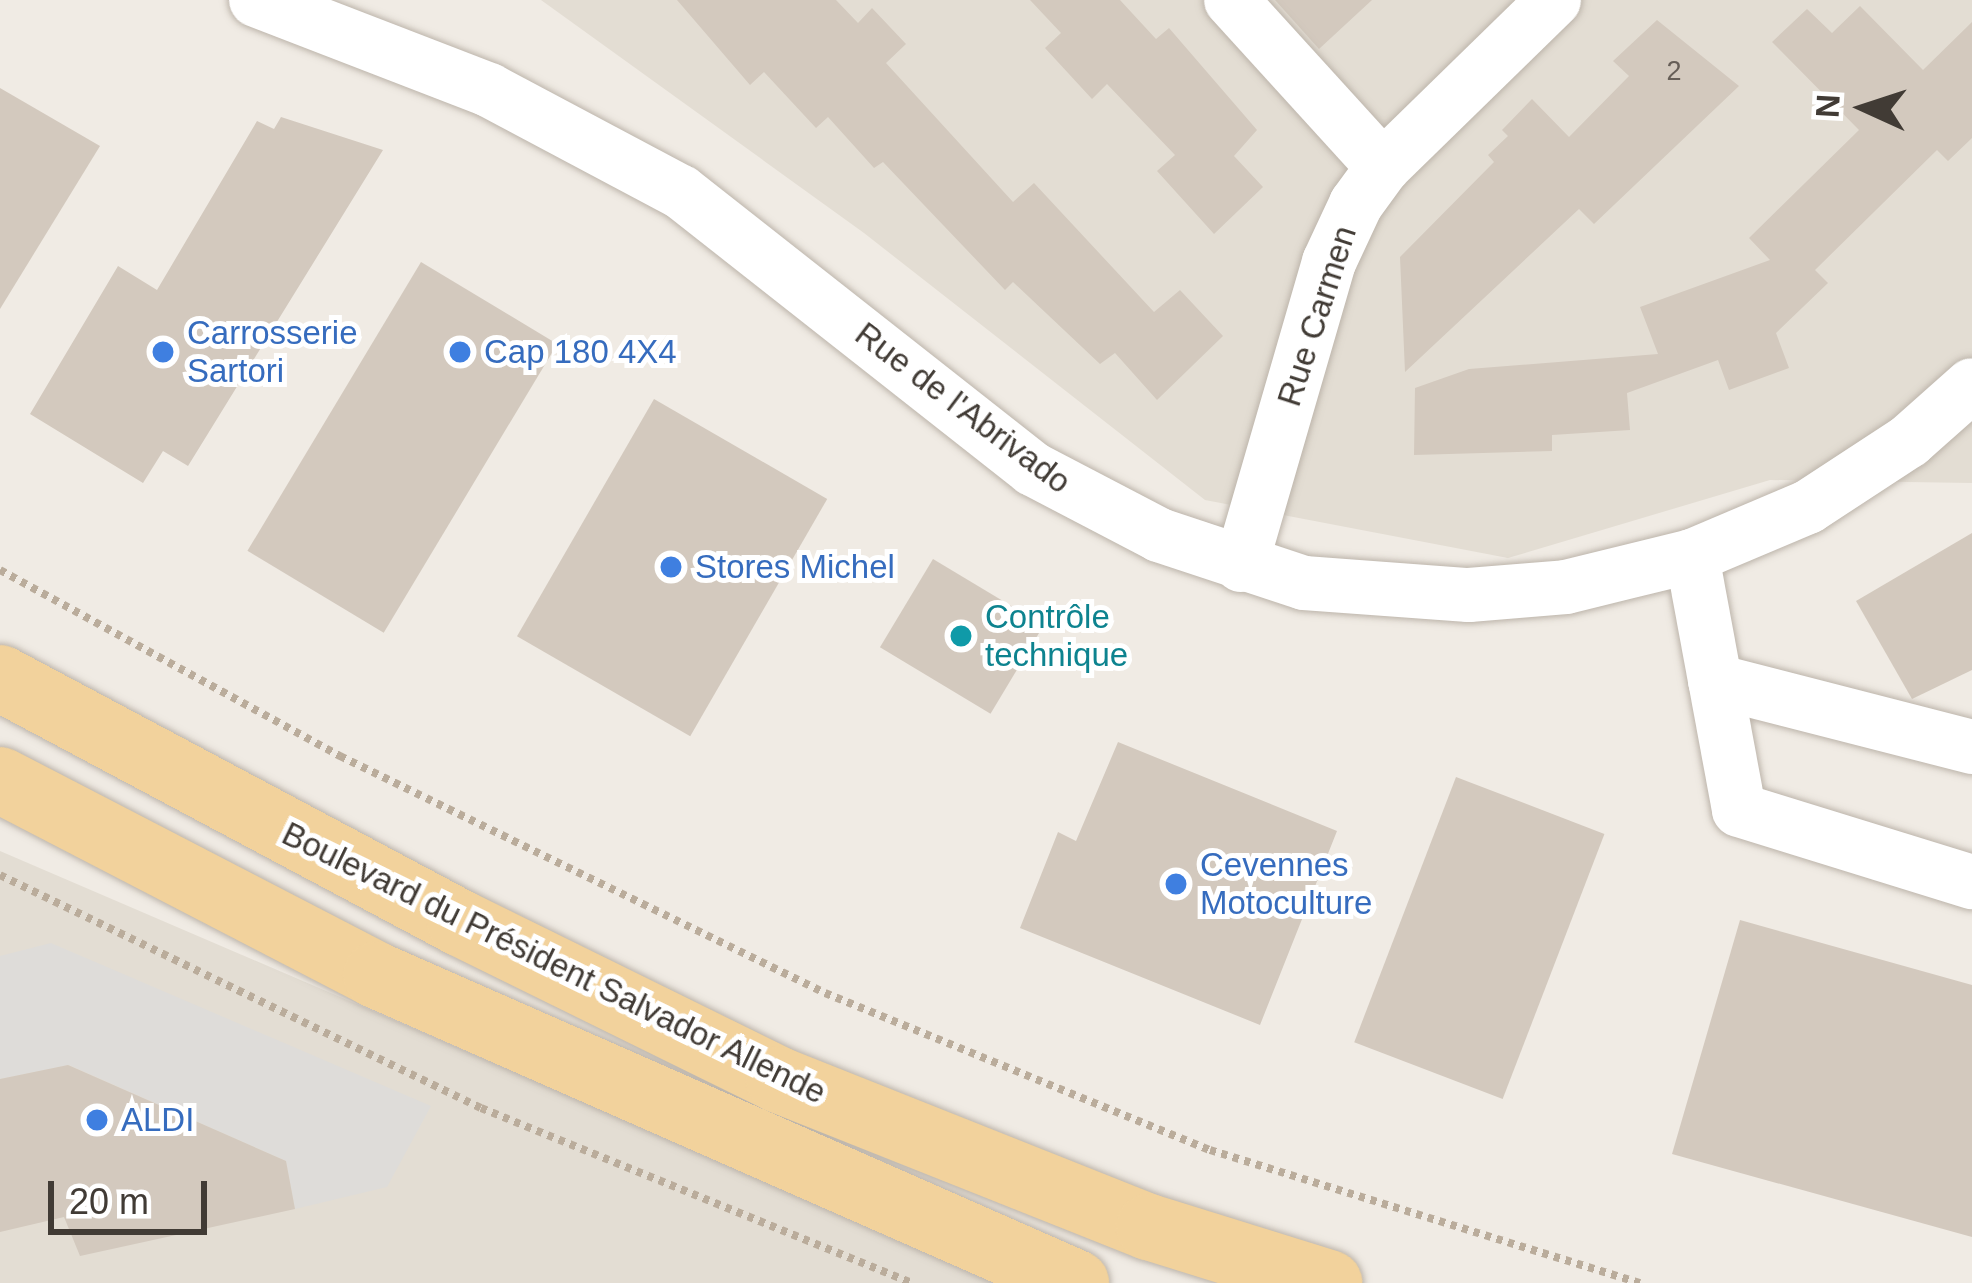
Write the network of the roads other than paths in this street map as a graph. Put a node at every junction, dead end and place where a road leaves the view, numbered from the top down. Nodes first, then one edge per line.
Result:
1 (256, 0) edge
2 (1231, 0) edge
3 (1554, 0) edge
4 (1383, 166) junction
5 (1972, 385) edge
6 (1692, 556) junction
7 (1241, 565) junction
8 (0, 678) edge
9 (1715, 681) junction
10 (1972, 747) edge
11 (0, 780) edge
12 (1972, 882) edge
13 (1076, 1283) edge
14 (1329, 1283) edge

1 - 7 street, Rue de l'Abrivado
2 - 4 street
3 - 4 street, Rue Carmen
4 - 7 street, Rue Carmen
5 - 6 street, Rue de l'Abrivado
6 - 7 street, Rue de l'Abrivado
6 - 9 street
8 - 14 main road, Boulevard du Président Salvador Allende
9 - 10 street
9 - 12 street
11 - 13 main road

